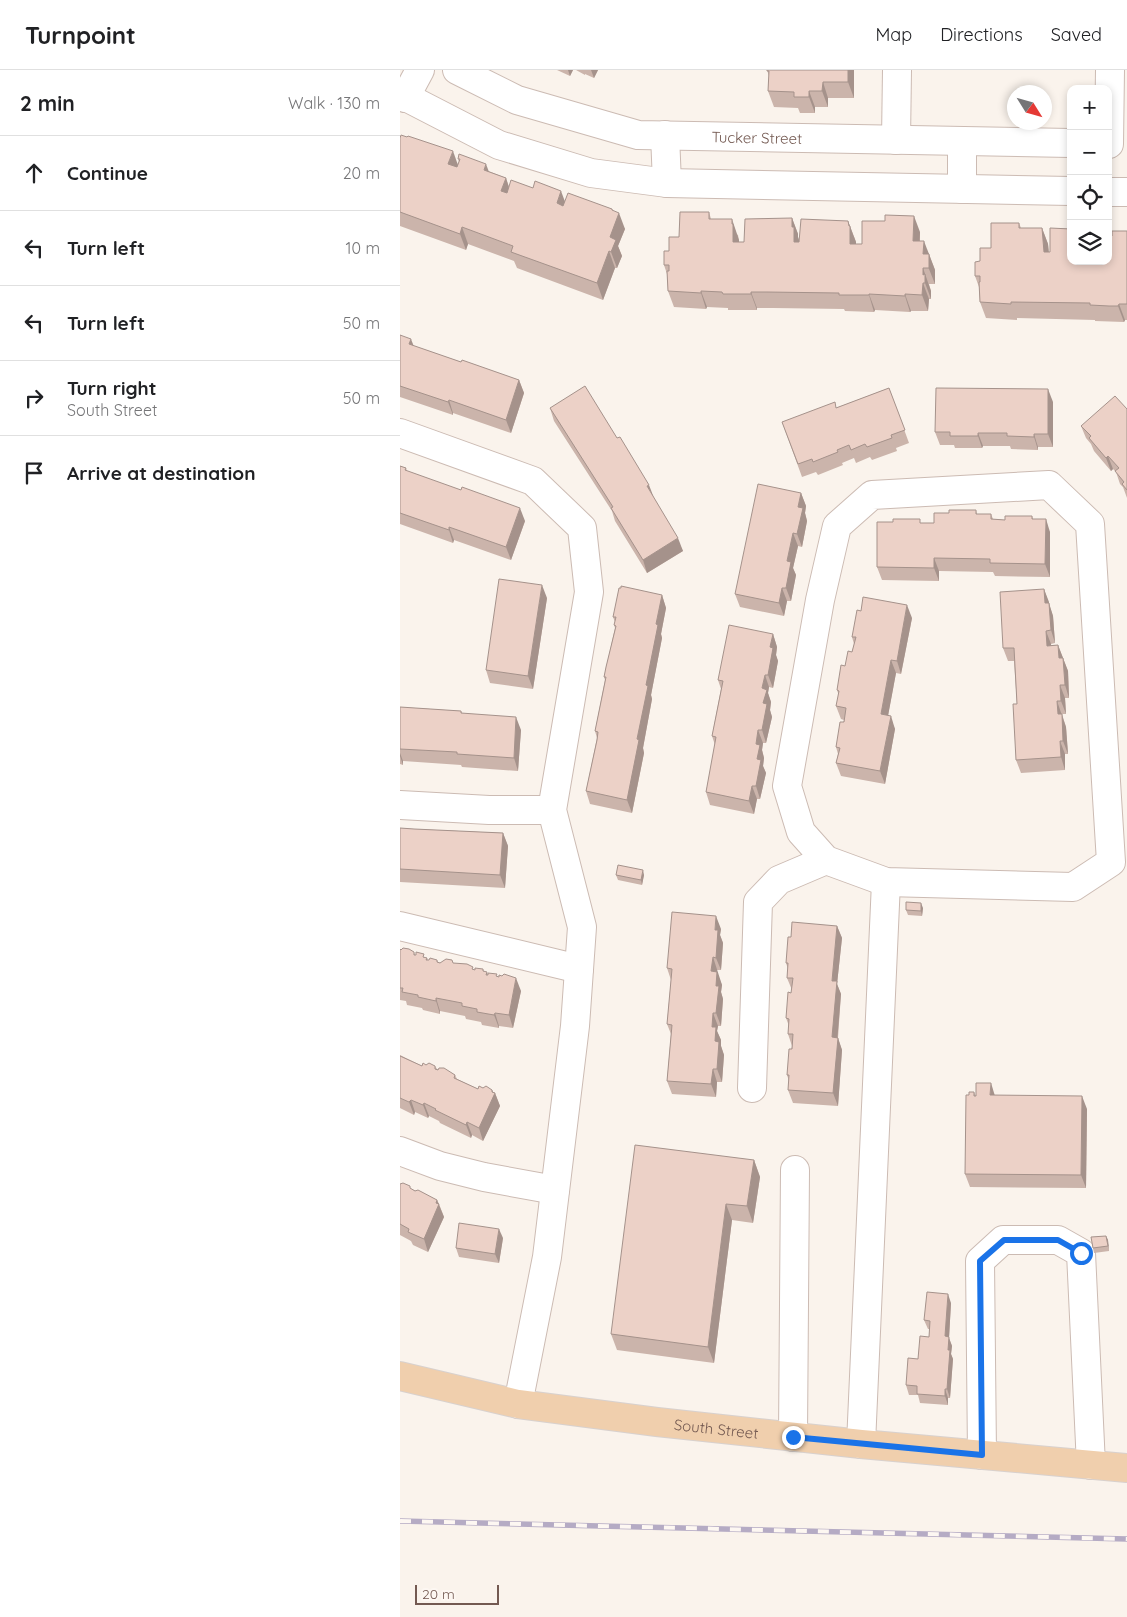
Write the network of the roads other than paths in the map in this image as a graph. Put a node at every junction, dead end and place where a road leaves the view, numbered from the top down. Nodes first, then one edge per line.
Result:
1 (420, 70) edge
2 (897, 70) edge
3 (1110, 70) edge
4 (468, 72) edge
5 (402, 96) edge
6 (1108, 130) edge
7 (666, 135) junction
8 (896, 140) junction
9 (962, 141) junction
10 (1067, 143) edge
11 (1112, 144) edge
12 (1127, 144) edge
13 (667, 184) junction
14 (962, 189) junction
15 (1067, 191) edge
16 (1112, 192) edge
17 (1127, 192) edge
18 (400, 433) edge
19 (400, 806) edge
20 (552, 810) junction
21 (826, 860) junction
22 (886, 882) junction
23 (400, 926) edge
24 (579, 968) junction
25 (752, 1088) dead end
26 (400, 1151) edge
27 (795, 1170) dead end
28 (556, 1190) junction
29 (400, 1376) edge
30 (518, 1404) junction
31 (793, 1437) junction
32 (861, 1444) junction
33 (982, 1455) junction
34 (1090, 1464) junction
35 (1127, 1468) edge

1 - 5 street
2 - 8 street
3 - 6 street
4 - 7 street, Tucker Street
5 - 13 street
7 - 8 street, Tucker Street
7 - 13 street
8 - 9 street, Tucker Street
9 - 10 street, Tucker Street
9 - 14 street
11 - 12 street
13 - 14 street
14 - 15 street
16 - 17 street
18 - 20 street
19 - 20 street
20 - 24 street
21 - 22 street
21 - 22 street
21 - 25 street
22 - 32 street
23 - 24 street
24 - 28 street
26 - 28 street
27 - 31 street
28 - 30 street
29 - 30 main road, South Street
30 - 31 main road, South Street
31 - 32 main road, South Street
32 - 33 main road, South Street
33 - 34 main road, South Street
33 - 34 street
34 - 35 main road, South Street

